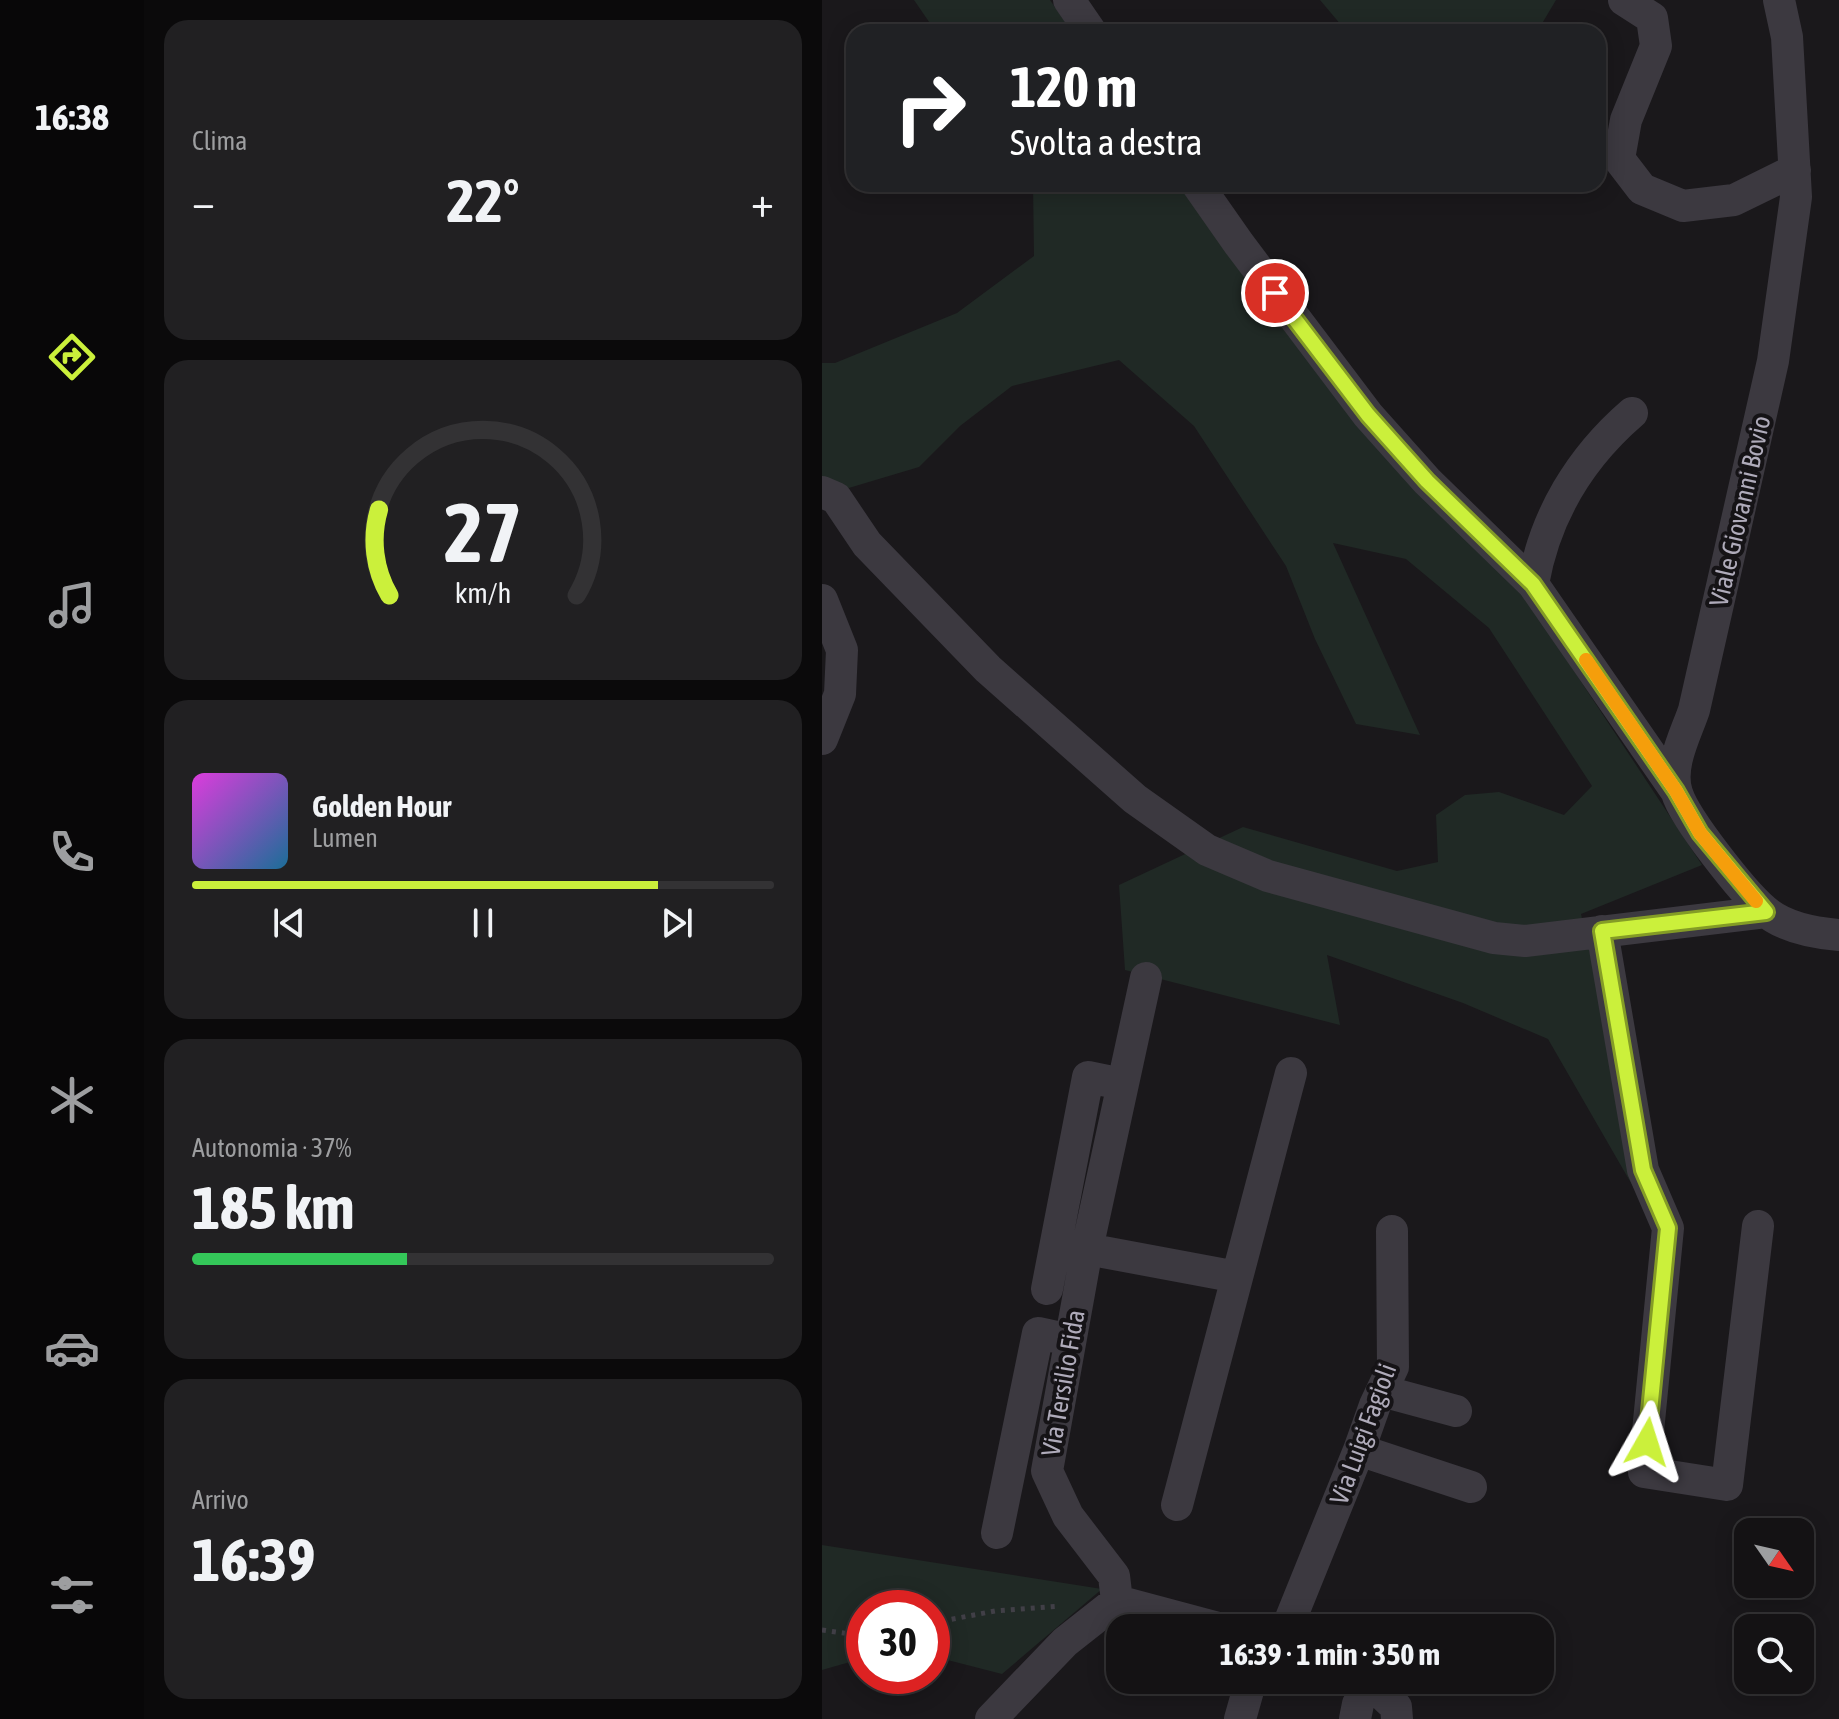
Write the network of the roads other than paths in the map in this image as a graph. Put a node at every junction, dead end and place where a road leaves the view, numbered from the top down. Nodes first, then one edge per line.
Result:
1 (1069, 0) edge
2 (1624, 0) edge
3 (1779, 0) edge
4 (1086, 24) edge
5 (1795, 170) junction
6 (1203, 192) edge
7 (1632, 413) dead end
8 (822, 492) edge
9 (1533, 584) junction
10 (822, 600) edge
11 (822, 739) edge
12 (1676, 791) junction
13 (1766, 912) junction
14 (1602, 931) junction
15 (1839, 935) edge
16 (1146, 978) dead end
17 (1291, 1073) dead end
18 (1122, 1084) junction
19 (1758, 1226) dead end
20 (1392, 1231) dead end
21 (1087, 1249) junction
22 (1237, 1277) junction
23 (1047, 1289) dead end
24 (1070, 1340) junction
25 (1382, 1391) junction
26 (1456, 1411) dead end
27 (1359, 1450) junction
28 (1471, 1487) dead end
29 (1177, 1505) dead end
30 (997, 1533) dead end
31 (1117, 1601) junction
32 (1166, 1614) edge
33 (1293, 1614) edge
34 (1247, 1694) edge
35 (1360, 1701) edge
36 (991, 1719) edge
37 (1240, 1719) edge
38 (1397, 1719) edge

1 - 4 street
2 - 5 street
3 - 5 street, Viale Giovanni Bovio
5 - 12 street, Viale Giovanni Bovio
6 - 9 street
7 - 9 street
8 - 14 street
9 - 12 street
10 - 11 street
12 - 13 street
13 - 14 street
13 - 15 street
14 - 19 street
16 - 18 street, Via Tersilio Fida
17 - 22 street
18 - 21 street, Via Tersilio Fida
18 - 23 street
20 - 25 street, Via Luigi Fagioli
21 - 22 street
21 - 24 street, Via Tersilio Fida
22 - 29 street
24 - 30 street
24 - 31 street, Via Tersilio Fida
25 - 26 street
25 - 27 street, Via Luigi Fagioli
27 - 28 street
27 - 33 street, Via Luigi Fagioli
31 - 32 street
31 - 36 street
34 - 37 street
35 - 38 street

